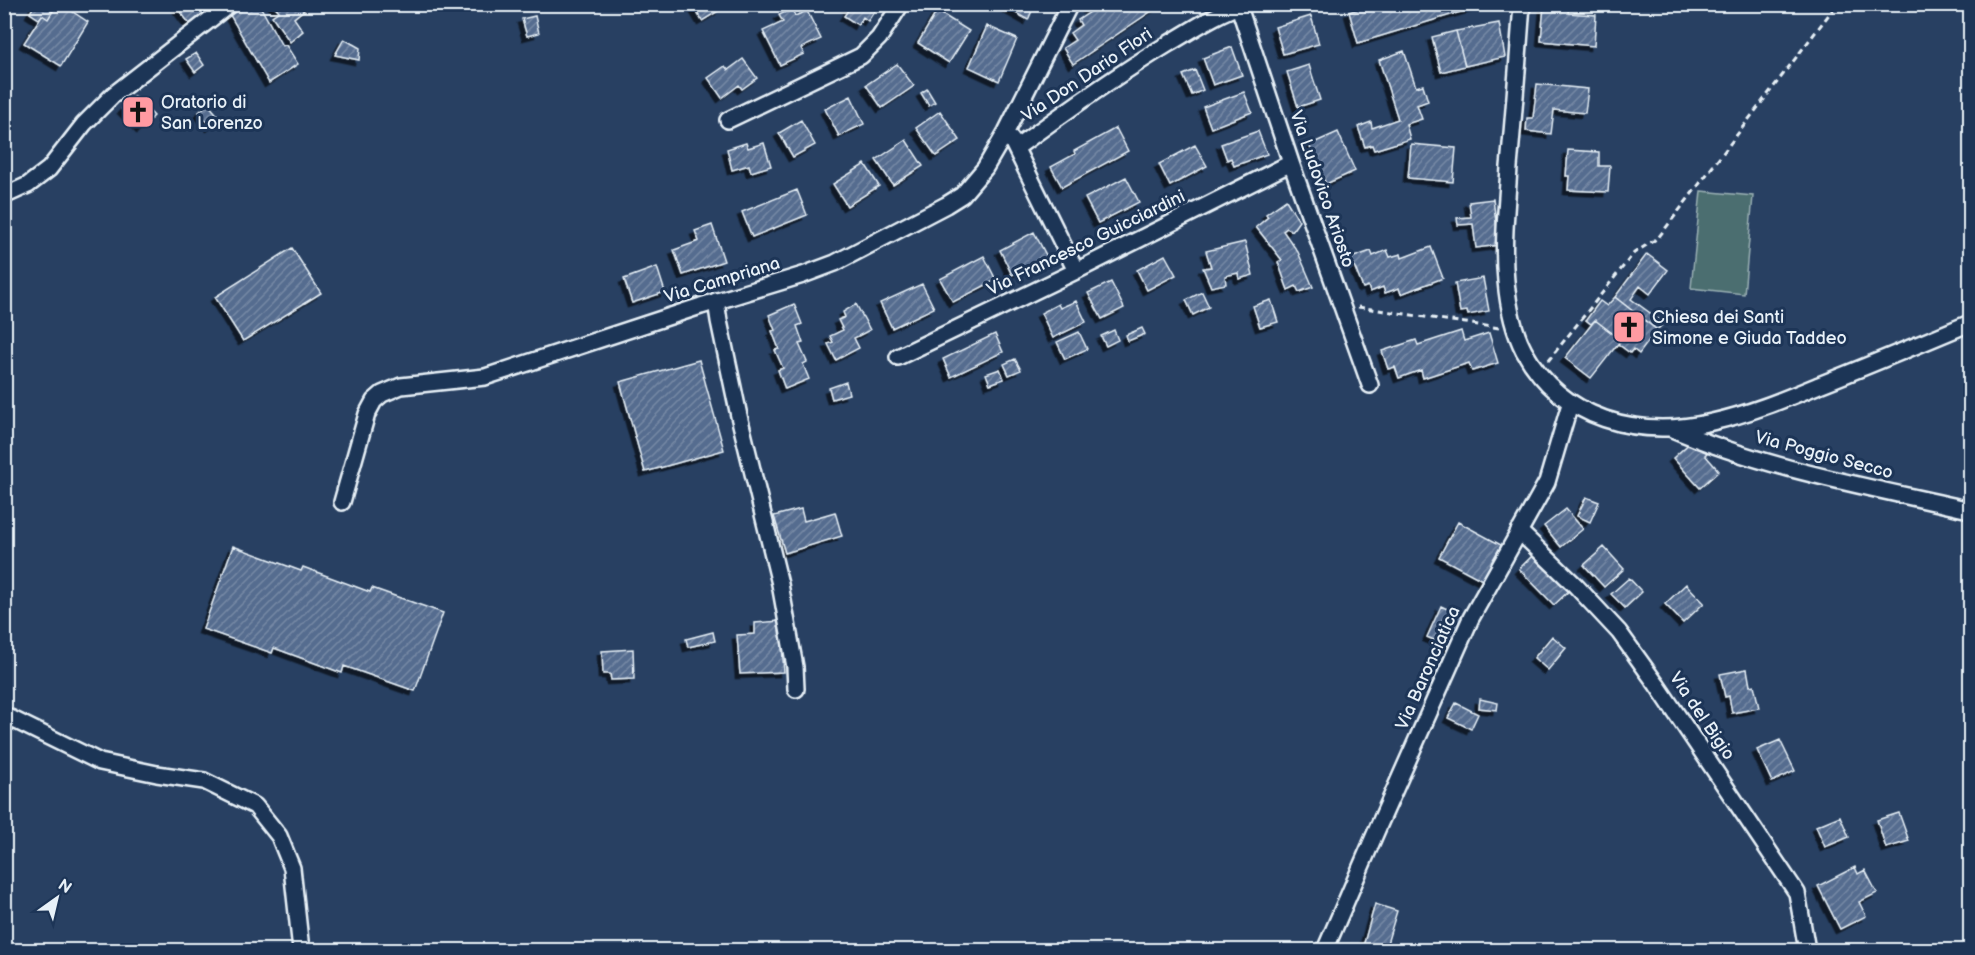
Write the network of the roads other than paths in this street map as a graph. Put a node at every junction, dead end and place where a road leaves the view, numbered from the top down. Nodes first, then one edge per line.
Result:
1 (230, 4) edge
2 (901, 4) edge
3 (1070, 4) edge
4 (1522, 4) edge
5 (1241, 5) edge
6 (728, 120) dead end
7 (1006, 132) junction
8 (1016, 148) junction
9 (1291, 162) junction
10 (4, 196) edge
11 (1076, 271) junction
12 (716, 301) junction
13 (1971, 323) edge
14 (898, 357) dead end
15 (1370, 385) dead end
16 (1570, 404) junction
17 (1670, 428) junction
18 (342, 502) dead end
19 (1971, 510) edge
20 (1519, 531) junction
21 (796, 689) dead end
22 (4, 715) edge
23 (301, 951) edge
24 (1325, 951) edge
25 (1807, 951) edge

1 - 10 street
2 - 6 street
3 - 7 street, Via Campriana
4 - 16 street
5 - 8 street, Via Don Dario Flori
5 - 9 street, Via Ludovico Ariosto
7 - 8 street
7 - 12 street, Via Campriana
8 - 11 street
9 - 11 street, Via Francesco Guicciardini
9 - 15 street, Via Ludovico Ariosto
11 - 14 street, Via Francesco Guicciardini
12 - 18 street, Via Campriana
12 - 21 street
13 - 17 street
16 - 17 street
16 - 20 street, Via Baronciatica
17 - 19 street, Via Poggio Secco
20 - 24 street, Via Baronciatica
20 - 25 street, Via del Bigio
22 - 23 street

